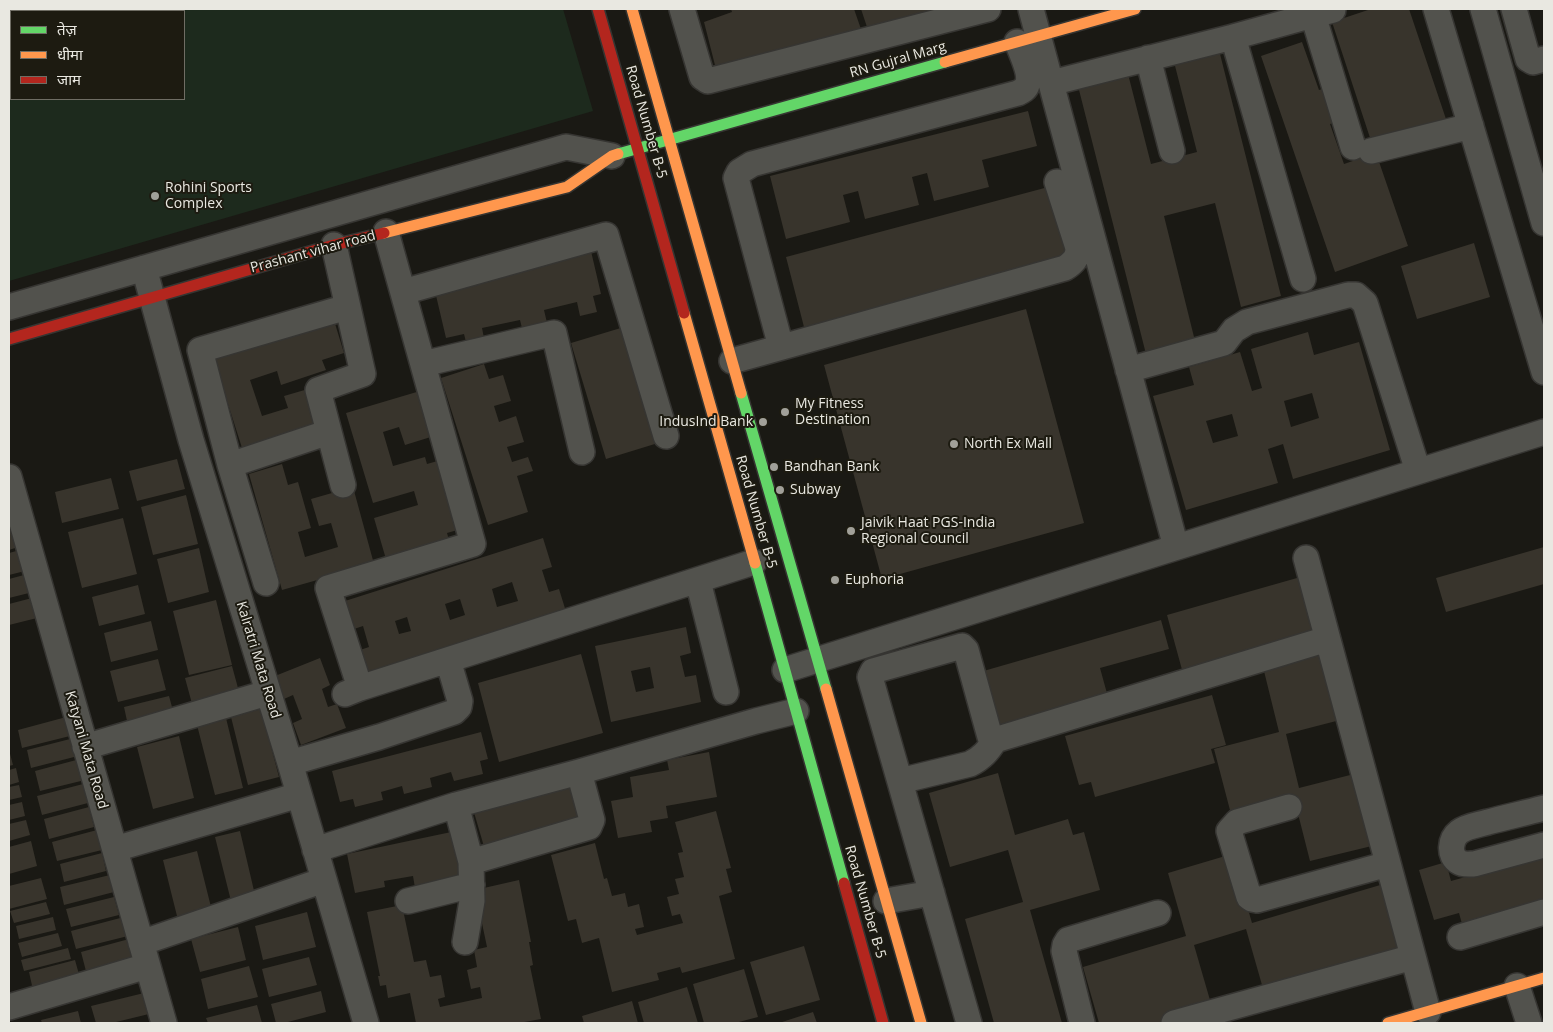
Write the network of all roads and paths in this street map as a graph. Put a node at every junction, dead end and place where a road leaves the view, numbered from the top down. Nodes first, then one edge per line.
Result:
1 (598, 9) edge
2 (632, 9) edge
3 (682, 9) edge
4 (988, 9) edge
5 (1031, 9) edge
6 (1132, 9) edge
7 (1436, 9) edge
8 (1483, 9) edge
9 (1514, 9) edge
10 (1330, 11) edge
11 (1233, 37) junction
12 (1028, 39) junction
13 (1148, 58) junction
14 (1544, 59) edge
15 (1051, 83) junction
16 (1471, 126) junction
17 (669, 140) junction
18 (638, 149) junction
19 (1172, 151) dead end
20 (612, 156) junction
21 (1536, 168) edge
22 (1057, 182) dead end
23 (1544, 223) edge
24 (386, 232) junction
25 (334, 245) junction
26 (144, 268) junction
27 (1303, 279) dead end
28 (404, 292) junction
29 (152, 297) junction
30 (9, 307) edge
31 (347, 307) junction
32 (9, 339) edge
33 (782, 347) junction
34 (1542, 358) edge
35 (732, 361) junction
36 (423, 364) junction
37 (1128, 370) junction
38 (329, 432) junction
39 (1544, 432) edge
40 (666, 436) dead end
41 (582, 452) dead end
42 (230, 465) junction
43 (1418, 471) junction
44 (9, 477) edge
45 (343, 485) dead end
46 (1176, 547) junction
47 (1306, 558) dead end
48 (754, 562) junction
49 (698, 581) junction
50 (266, 583) dead end
51 (1327, 639) junction
52 (817, 659) junction
53 (448, 660) junction
54 (785, 670) junction
55 (726, 692) dead end
56 (268, 693) junction
57 (796, 711) junction
58 (995, 740) junction
59 (85, 747) junction
60 (290, 764) junction
61 (580, 772) junction
62 (900, 781) junction
63 (299, 795) junction
64 (456, 806) junction
65 (1289, 807) dead end
66 (1544, 808) edge
67 (1544, 845) edge
68 (114, 849) junction
69 (315, 850) junction
70 (1388, 864) junction
71 (471, 874) junction
72 (324, 880) junction
73 (932, 893) junction
74 (408, 900) dead end
75 (886, 902) junction
76 (1544, 912) edge
77 (1158, 913) dead end
78 (1460, 937) dead end
79 (465, 942) dead end
80 (144, 954) junction
81 (1413, 957) junction
82 (1544, 978) edge
83 (1517, 986) junction
84 (9, 1007) edge
85 (1428, 1012) junction
86 (14, 1023) edge
87 (164, 1023) edge
88 (366, 1023) edge
89 (883, 1023) edge
90 (921, 1023) edge
91 (969, 1023) edge
92 (1082, 1023) edge
93 (1174, 1023) edge
94 (1388, 1023) edge
95 (1529, 1023) edge

1 - 18 street, Road Number B-5
2 - 17 street
3 - 4 street
5 - 12 street
6 - 12 street, RN Gujral Marg
7 - 16 street
8 - 21 street
9 - 14 street
10 - 11 street
10 - 16 street
11 - 13 street
11 - 27 street
12 - 15 street
12 - 17 street, RN Gujral Marg
12 - 33 street
13 - 15 street
13 - 19 street
15 - 37 street
16 - 34 street
17 - 18 street, Prashant vihar road
17 - 35 street
18 - 20 street, Prashant vihar road
18 - 48 street, Road Number B-5
20 - 24 street, Prashant vihar road
20 - 26 street, Prashant vihar road
21 - 23 street
22 - 33 street
24 - 25 street, Prashant vihar road
24 - 28 street
25 - 29 street, Prashant vihar road
25 - 31 street
26 - 29 street, Kalratri Mata Road
26 - 30 street, Prashant vihar road
28 - 36 street
28 - 40 street
29 - 32 street, Prashant vihar road
29 - 56 street, Kalratri Mata Road
31 - 38 street
31 - 42 street
33 - 35 street
35 - 52 street
36 - 41 street
36 - 53 street
37 - 43 street
37 - 46 street
38 - 42 street
38 - 45 street
39 - 43 street
42 - 50 street
43 - 46 street
44 - 59 street, Katyani Mata Road
46 - 52 street
47 - 51 street
48 - 49 street
48 - 54 street, Road Number B-5
49 - 53 street
49 - 55 street
51 - 58 street
51 - 70 street
52 - 54 street
52 - 75 street
53 - 60 street
54 - 57 street, Road Number B-5
56 - 59 street
56 - 60 street, Kalratri Mata Road
57 - 61 street
57 - 89 street, Road Number B-5
58 - 62 street
58 - 62 street
59 - 68 street, Katyani Mata Road
60 - 63 street, Kalratri Mata Road
61 - 64 street
61 - 71 street
62 - 73 street
63 - 68 street
63 - 69 street, Kalratri Mata Road
64 - 69 street
64 - 71 street
65 - 70 street
66 - 67 street
68 - 80 street, Katyani Mata Road
69 - 72 street, Kalratri Mata Road
70 - 81 street
71 - 74 street
71 - 79 street
72 - 80 street
72 - 88 street, Kalratri Mata Road
73 - 75 street
73 - 91 street
75 - 90 street
76 - 78 street
77 - 92 street
80 - 84 street
80 - 87 street, Katyani Mata Road
81 - 85 street
81 - 93 street
82 - 83 street
83 - 85 street
83 - 95 street
84 - 86 street
85 - 94 street

